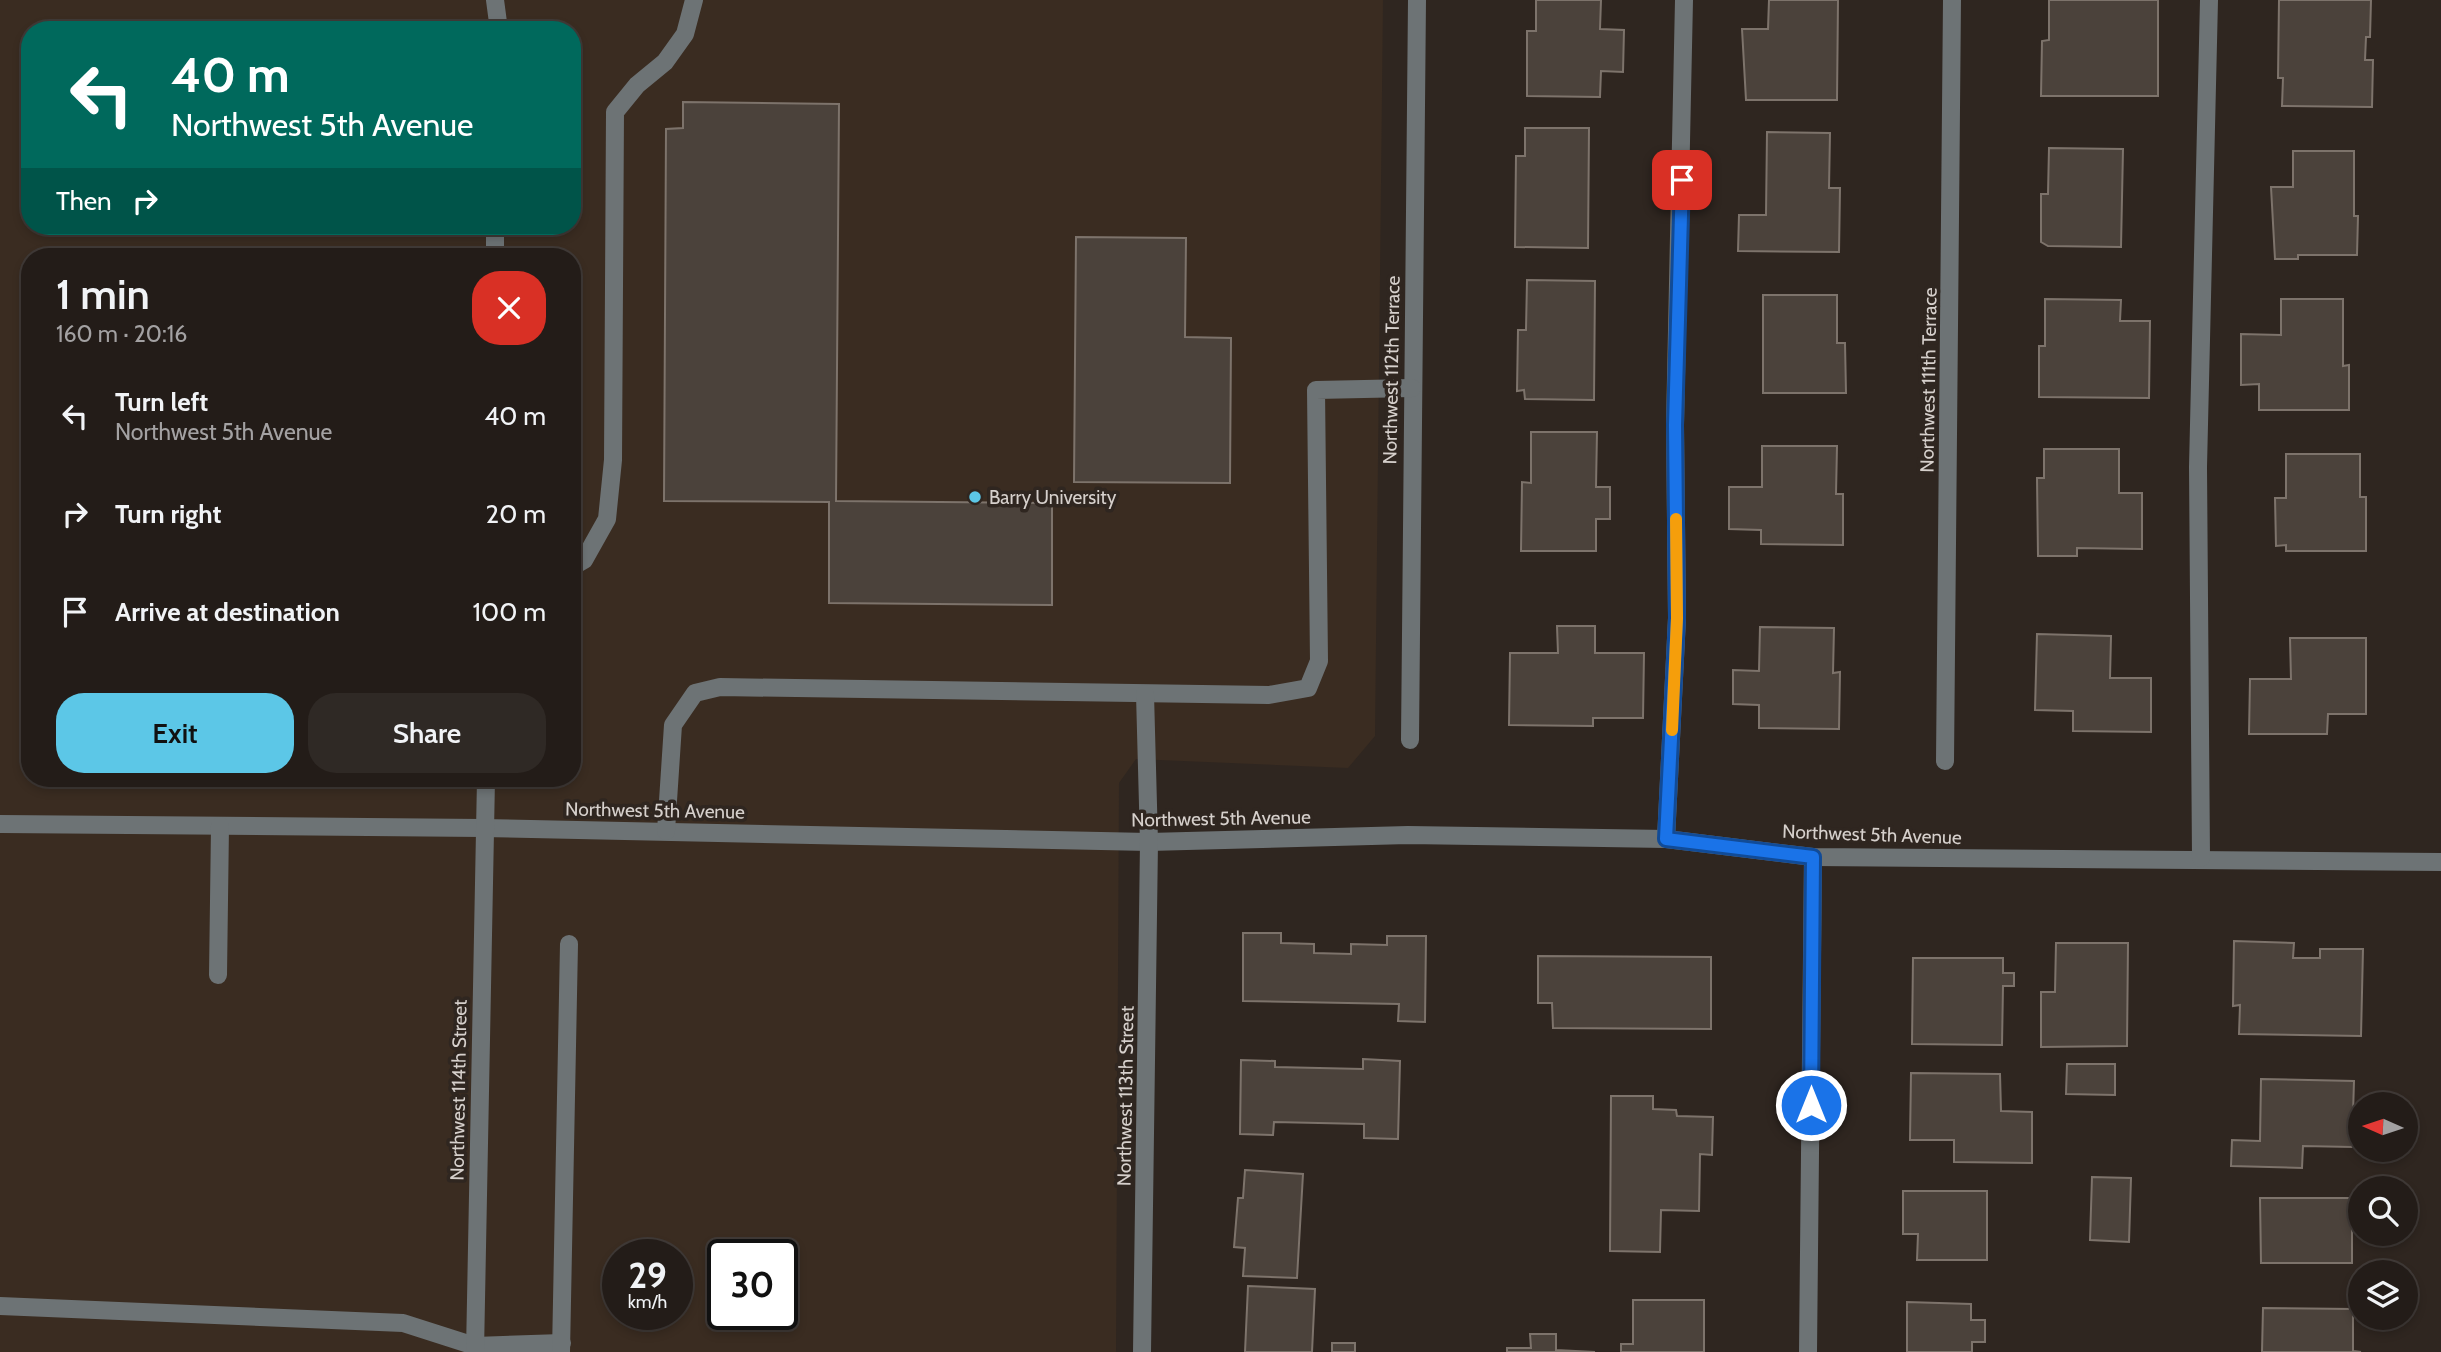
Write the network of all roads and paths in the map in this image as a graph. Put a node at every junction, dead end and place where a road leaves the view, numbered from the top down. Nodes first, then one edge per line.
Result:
1 (495, 0) edge
2 (694, 0) edge
3 (1417, 0) edge
4 (1684, 0) edge
5 (1952, 0) edge
6 (2209, 0) edge
7 (498, 21) edge
8 (1412, 388) junction
9 (581, 562) edge
10 (1145, 694) junction
11 (1409, 740) dead end
12 (1945, 761) dead end
13 (485, 787) edge
14 (0, 824) edge
15 (220, 826) junction
16 (482, 828) junction
17 (666, 831) junction
18 (1666, 839) junction
19 (1149, 842) junction
20 (1813, 857) junction
21 (2201, 858) junction
22 (2441, 862) edge
23 (569, 944) dead end
24 (218, 975) dead end
25 (0, 1306) edge
26 (561, 1348) edge
27 (475, 1349) edge
28 (1142, 1352) edge
29 (1808, 1352) edge

1 - 7 street
2 - 9 street
3 - 8 street, Northwest 112th Terrace
4 - 18 street
5 - 12 street, Northwest 111th Terrace
6 - 21 street
8 - 10 street
8 - 11 street, Northwest 112th Terrace
10 - 17 street
10 - 19 street, Northwest 113th Street
13 - 16 street, Northwest 114th Street
14 - 15 street, Northwest 5th Avenue
15 - 16 street, Northwest 5th Avenue
15 - 24 street
16 - 17 street, Northwest 5th Avenue
16 - 27 street, Northwest 114th Street
17 - 19 street, Northwest 5th Avenue
18 - 19 street, Northwest 5th Avenue
18 - 20 street, Northwest 5th Avenue
19 - 28 street, Northwest 113th Street
20 - 21 street, Northwest 5th Avenue
20 - 29 street
21 - 22 street, Northwest 5th Avenue
23 - 26 street
25 - 27 street
26 - 27 street

